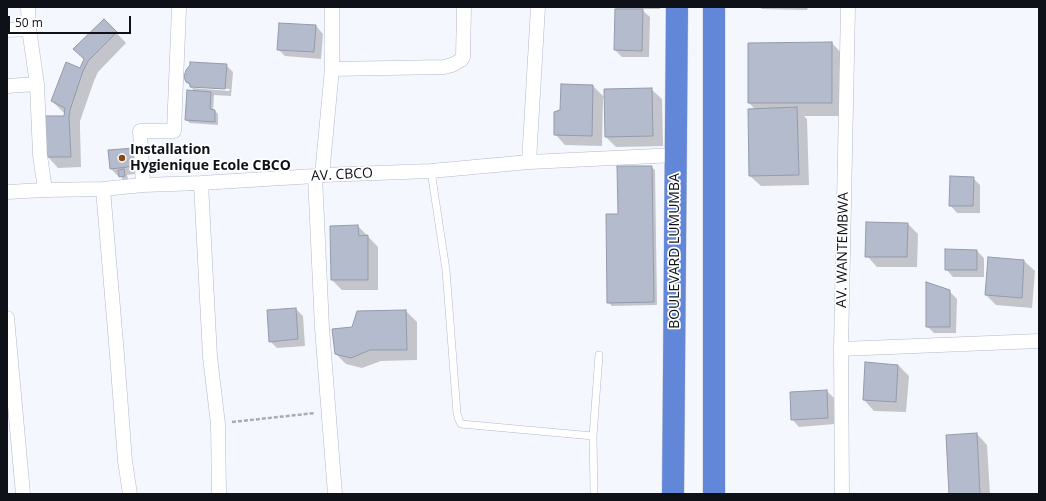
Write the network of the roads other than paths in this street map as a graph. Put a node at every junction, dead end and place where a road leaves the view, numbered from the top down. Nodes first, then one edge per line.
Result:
1 (28, 7) edge
2 (332, 7) edge
3 (464, 7) edge
4 (538, 7) edge
5 (677, 7) edge
6 (714, 7) edge
7 (848, 7) edge
8 (179, 8) edge
9 (29, 29) junction
10 (7, 30) edge
11 (332, 69) junction
12 (37, 84) junction
13 (7, 86) edge
14 (676, 154) junction
15 (529, 162) junction
16 (431, 171) junction
17 (318, 176) junction
18 (201, 183) junction
19 (142, 185) junction
20 (103, 189) junction
21 (45, 190) junction
22 (7, 192) edge
23 (7, 318) edge
24 (1039, 341) edge
25 (841, 349) junction
26 (599, 356) dead end
27 (593, 436) junction
28 (594, 492) dead end
29 (23, 494) edge
30 (130, 494) edge
31 (219, 494) edge
32 (335, 494) edge
33 (673, 494) edge
34 (714, 494) edge
35 (842, 494) edge

1 - 9 street
2 - 11 street
3 - 11 street
4 - 15 street
5 - 14 highway, BOULEVARD LUMUMBA
6 - 34 highway
7 - 25 street, AV. WANTEMBWA
8 - 19 street
9 - 10 street
9 - 12 street
11 - 17 street
12 - 13 street
12 - 21 street
14 - 15 street, AV. CBCO
14 - 33 highway, BOULEVARD LUMUMBA
15 - 16 street, AV. CBCO
16 - 17 street, AV. CBCO
16 - 27 lane
17 - 18 street, AV. CBCO
17 - 32 street
18 - 19 street, AV. CBCO
18 - 31 street
19 - 20 street, AV. CBCO
20 - 21 street, AV. CBCO
20 - 30 street
21 - 22 street, AV. CBCO
23 - 29 street
24 - 25 street
25 - 35 street, AV. WANTEMBWA
26 - 27 lane
27 - 28 lane

